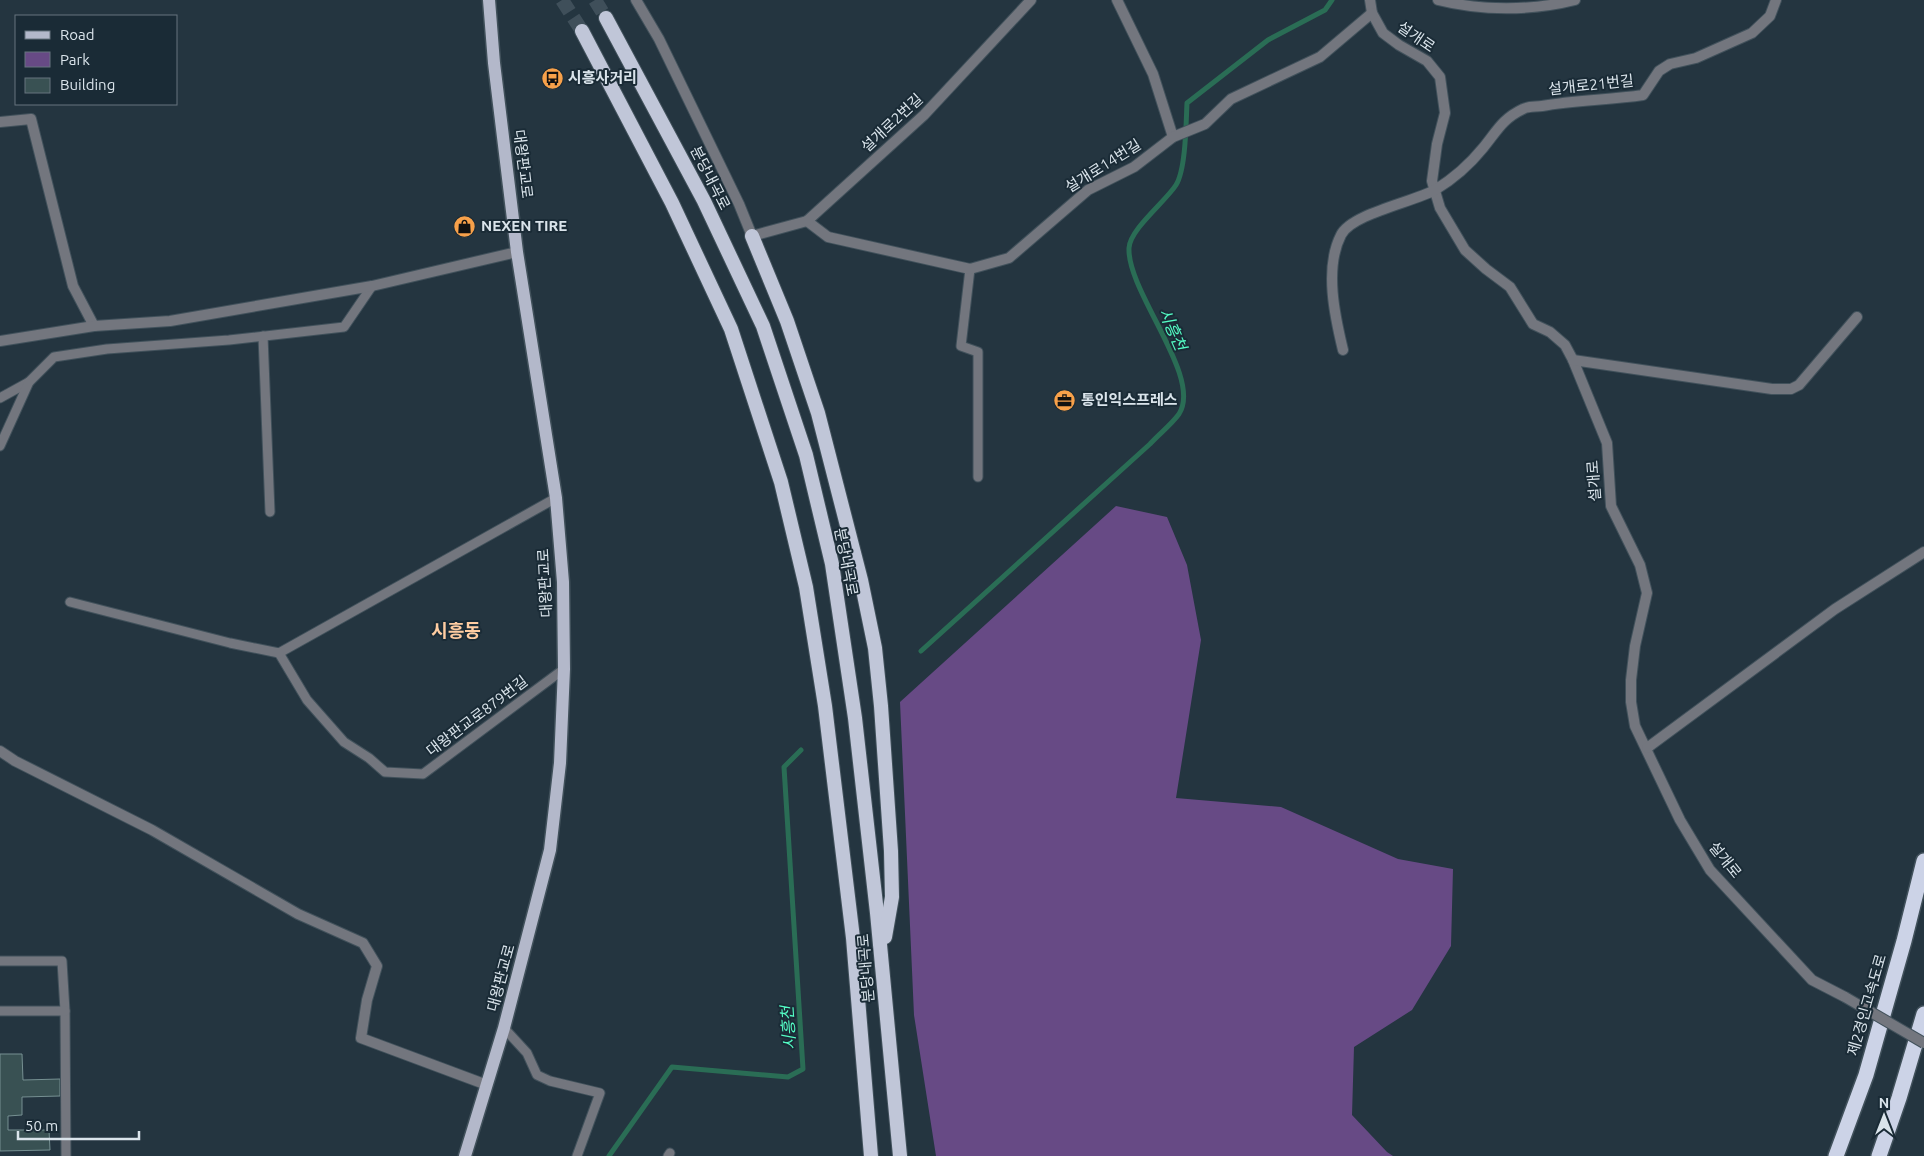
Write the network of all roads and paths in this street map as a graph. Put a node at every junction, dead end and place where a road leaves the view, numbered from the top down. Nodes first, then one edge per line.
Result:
1 (489, 0) edge
2 (636, 0) edge
3 (1031, 0) edge
4 (1117, 0) edge
5 (1370, 0) edge
6 (1438, 0) edge
7 (1575, 0) edge
8 (1776, 0) edge
9 (1372, 13) junction
10 (606, 18) tunnel mouth
11 (582, 31) tunnel mouth
12 (0, 122) edge
13 (1174, 137) junction
14 (1435, 190) junction
15 (807, 221) junction
16 (752, 236) junction
17 (517, 252) junction
18 (970, 269) junction
19 (372, 286) junction
20 (1856, 317) dead end
21 (94, 326) junction
22 (263, 336) junction
23 (0, 341) edge
24 (1342, 350) dead end
25 (1574, 360) junction
26 (29, 382) junction
27 (0, 398) edge
28 (0, 446) edge
29 (978, 477) dead end
30 (556, 498) junction
31 (270, 512) dead end
32 (1924, 552) edge
33 (70, 602) dead end
34 (279, 653) junction
35 (564, 669) junction
36 (1647, 748) junction
37 (0, 751) edge
38 (1924, 861) edge
39 (881, 955) junction
40 (0, 961) edge
41 (65, 1011) junction
42 (0, 1012) edge
43 (1924, 1014) edge
44 (504, 1028) junction
45 (1924, 1043) edge
46 (487, 1085) junction
47 (66, 1156) edge
48 (465, 1156) edge
49 (576, 1156) edge
50 (871, 1156) edge
51 (900, 1156) edge
52 (1836, 1156) edge
53 (1879, 1156) edge

1 - 17 main road, 대왕판교로
2 - 16 street
3 - 15 street, 설개로2번길
4 - 13 street
5 - 9 street, 설개로
6 - 7 street
8 - 14 street, 설개로21번길
9 - 13 street, 설개로14번길
9 - 14 street, 설개로
10 - 39 highway, 분당내곡로
11 - 50 highway, 분당내곡로
12 - 21 street
13 - 18 street, 설개로14번길
14 - 24 street, 설개로21번길
14 - 25 street, 설개로
15 - 16 street, 설개로2번길
15 - 18 street, 설개로14번길
16 - 39 highway
17 - 19 street
17 - 30 main road, 대왕판교로
18 - 29 lane
19 - 21 street
19 - 22 lane
20 - 25 street
21 - 23 street
22 - 26 lane
22 - 31 lane
25 - 36 street, 설개로
26 - 27 lane
26 - 28 lane
30 - 34 lane
30 - 35 main road, 대왕판교로
32 - 36 street
33 - 34 lane
34 - 35 lane, 대왕판교로879번길
35 - 44 main road, 대왕판교로
36 - 45 street, 설개로, bridge
37 - 46 street
38 - 52 highway, 제2경인고속도로
39 - 51 highway, 분당내곡로
40 - 41 lane
41 - 42 lane
41 - 47 lane
43 - 53 highway
44 - 46 main road, 대왕판교로
44 - 49 lane
46 - 48 main road, 대왕판교로

